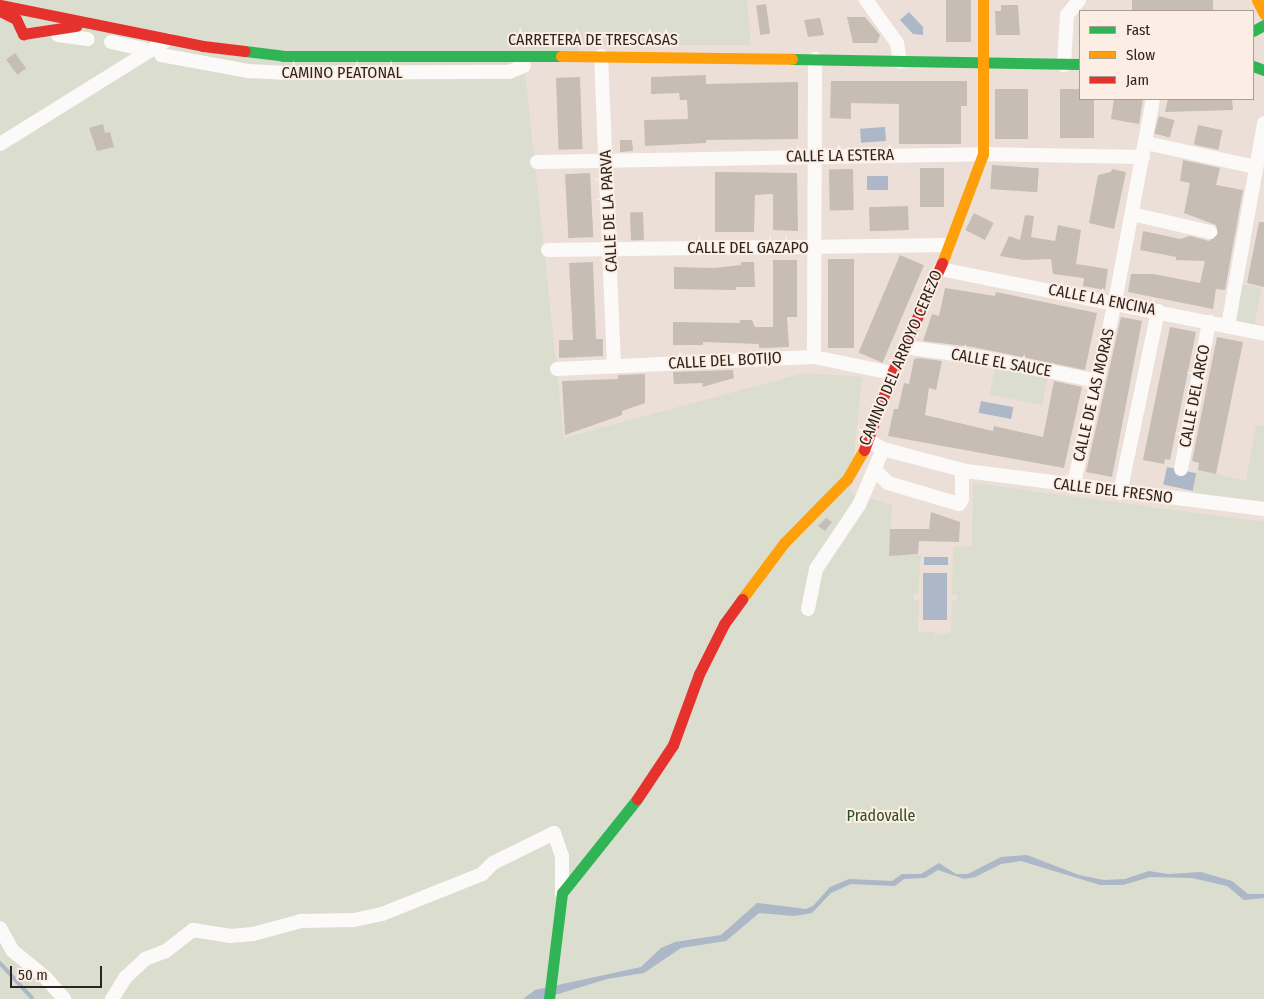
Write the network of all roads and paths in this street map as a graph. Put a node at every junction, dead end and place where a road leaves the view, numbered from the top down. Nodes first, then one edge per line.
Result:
1 (866, 0) edge
2 (983, 0) edge
3 (1079, 0) edge
4 (1257, 0) edge
5 (0, 5) edge
6 (0, 11) edge
7 (1264, 14) edge
8 (0, 17) edge
9 (16, 19) junction
10 (76, 26) junction
11 (108, 27) junction
12 (58, 35) dead end
13 (88, 39) dead end
14 (167, 39) junction
15 (111, 42) dead end
16 (144, 49) dead end
17 (161, 55) dead end
18 (600, 56) junction
19 (815, 59) junction
20 (900, 62) junction
21 (982, 63) junction
22 (1079, 64) edge
23 (1064, 65) junction
24 (524, 66) dead end
25 (1153, 100) edge
26 (1264, 124) edge
27 (1146, 143) junction
28 (0, 144) edge
29 (983, 154) junction
30 (814, 156) junction
31 (1143, 157) junction
32 (607, 161) junction
33 (537, 162) dead end
34 (1256, 167) junction
35 (1132, 214) junction
36 (1210, 232) dead end
37 (948, 245) junction
38 (814, 248) junction
39 (611, 249) junction
40 (548, 250) dead end
41 (940, 269) junction
42 (1115, 302) junction
43 (1158, 311) junction
44 (1209, 322) junction
45 (1228, 326) junction
46 (1264, 334) edge
47 (904, 347) junction
48 (814, 357) junction
49 (614, 367) junction
50 (557, 369) dead end
51 (892, 373) junction
52 (1097, 381) junction
53 (870, 441) junction
54 (883, 449) junction
55 (1181, 469) dead end
56 (875, 470) junction
57 (962, 471) junction
58 (1073, 487) junction
59 (1120, 493) junction
60 (1264, 509) edge
61 (808, 609) dead end
62 (562, 893) junction
63 (0, 928) edge
64 (64, 999) edge
65 (112, 999) edge
66 (549, 999) edge

1 - 20 street
2 - 21 street, CAMINO DEL ARROYO CEREZO
3 - 23 street
4 - 7 street
5 - 11 street, CARRETERA DE TRESCASAS
6 - 9 street
8 - 9 street, CARRETERA DE TRESCASAS
9 - 10 street, CARRETERA DE TRESCASAS
9 - 10 street
10 - 11 street, CARRETERA DE TRESCASAS
11 - 14 street, CARRETERA DE TRESCASAS
12 - 13 street
14 - 18 street, CARRETERA DE TRESCASAS
14 - 28 street
15 - 16 street
17 - 24 street, CAMINO PEATONAL
18 - 19 street, CARRETERA DE TRESCASAS
18 - 32 street, CALLE DE LA PARVA
19 - 20 street, CARRETERA DE TRESCASAS
19 - 30 street
20 - 21 street, CARRETERA DE TRESCASAS
21 - 23 street, CARRETERA DE TRESCASAS
21 - 29 street, CAMINO DEL ARROYO CEREZO
22 - 23 street, CARRETERA DE TRESCASAS
25 - 27 street, CALLE DE LAS MORAS
26 - 34 street
27 - 31 street, CALLE DE LAS MORAS
27 - 34 street
29 - 30 street, CALLE LA ESTERA
29 - 31 street, CALLE LA ESTERA
29 - 37 street, CAMINO DEL ARROYO CEREZO
30 - 32 street, CALLE LA ESTERA
30 - 38 street
31 - 35 street, CALLE DE LAS MORAS
32 - 33 street, CALLE LA ESTERA
32 - 39 street, CALLE DE LA PARVA
34 - 45 street
35 - 36 street
35 - 42 street, CALLE DE LAS MORAS
37 - 38 street, CALLE DEL GAZAPO
37 - 41 street, CAMINO DEL ARROYO CEREZO
38 - 39 street, CALLE DEL GAZAPO
38 - 48 street
39 - 40 street, CALLE DEL GAZAPO
39 - 49 street, CALLE DE LA PARVA
41 - 42 street, CALLE LA ENCINA
41 - 47 street, CAMINO DEL ARROYO CEREZO
42 - 43 street, CALLE LA ENCINA
42 - 52 street, CALLE DE LAS MORAS
43 - 44 street, CALLE LA ENCINA
43 - 59 street
44 - 45 street, CALLE LA ENCINA
44 - 55 street, CALLE DEL ARCO
45 - 46 street, CALLE LA ENCINA
47 - 51 street, CAMINO DEL ARROYO CEREZO
47 - 52 street, CALLE EL SAUCE
48 - 49 street, CALLE DEL BOTIJO
48 - 51 street, CALLE DEL BOTIJO
49 - 50 street, CALLE DEL BOTIJO
51 - 53 street, CAMINO DEL ARROYO CEREZO
52 - 58 street, CALLE DE LAS MORAS
53 - 54 street, CALLE DEL FRESNO
53 - 62 street, CAMINO DEL ARROYO CEREZO
54 - 56 street
54 - 57 street, CALLE DEL FRESNO
56 - 57 street
56 - 61 street
57 - 58 street, CALLE DEL FRESNO
58 - 59 street, CALLE DEL FRESNO
59 - 60 street, CALLE DEL FRESNO
62 - 65 street
62 - 66 street
63 - 64 street

